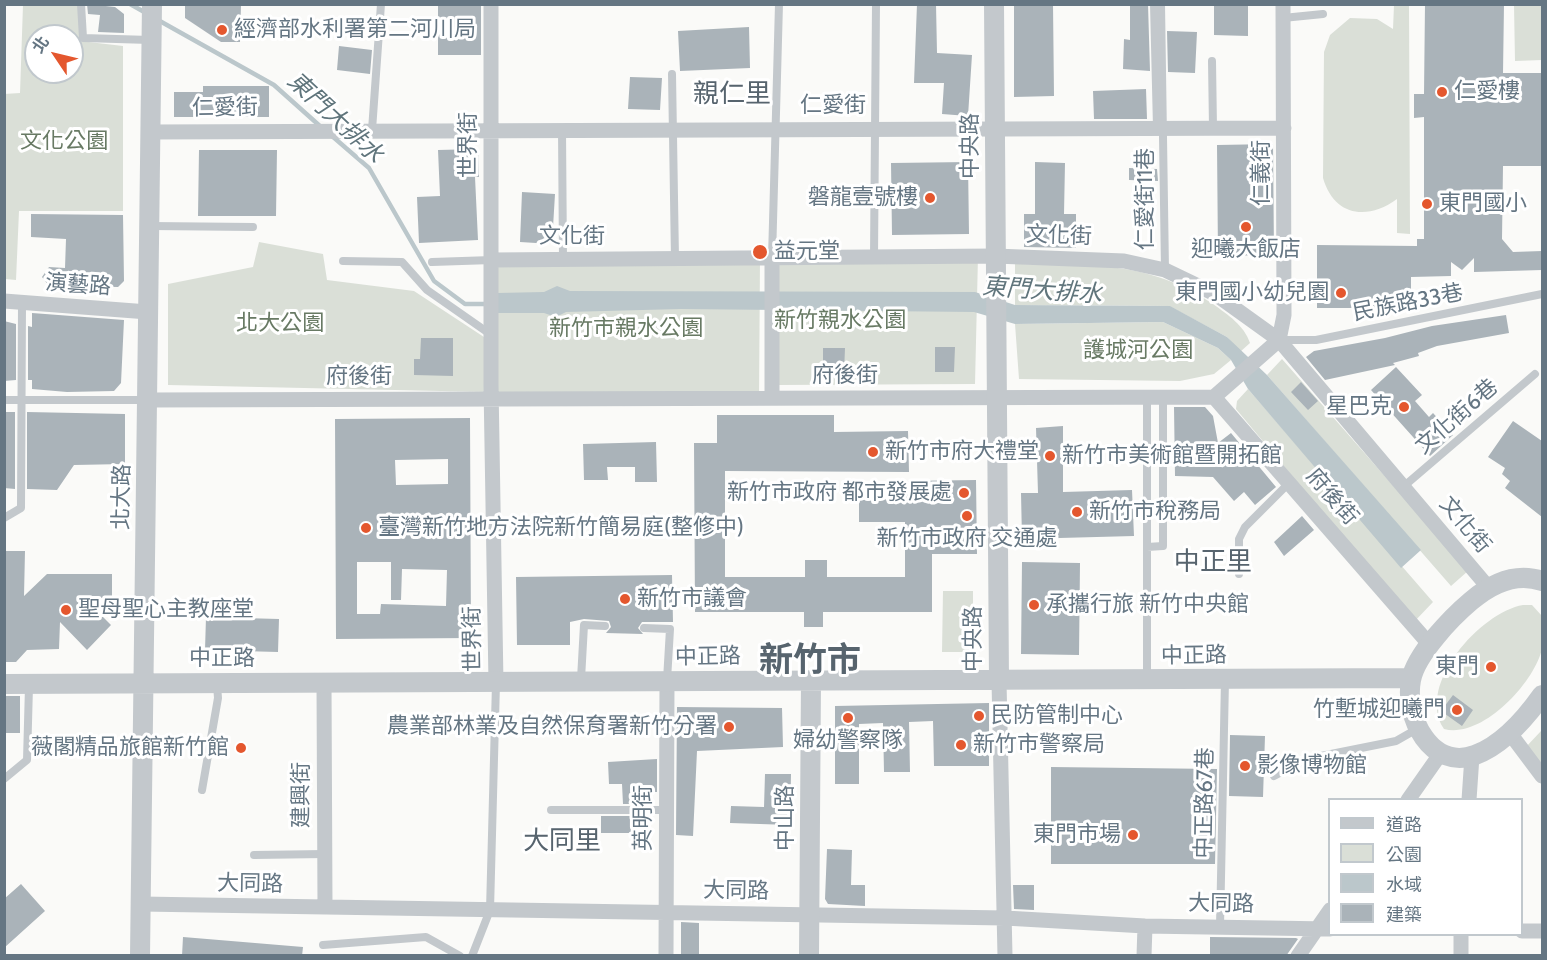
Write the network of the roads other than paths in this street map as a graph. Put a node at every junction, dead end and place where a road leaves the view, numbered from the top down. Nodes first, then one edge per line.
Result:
1 (81, 4) edge
2 (152, 4) edge
3 (381, 4) edge
4 (491, 4) edge
5 (779, 4) edge
6 (876, 4) edge
7 (994, 4) edge
8 (1154, 4) edge
9 (1161, 4) edge
10 (1283, 11) edge
11 (1323, 14) dead end
12 (151, 40) junction
13 (1212, 61) dead end
14 (672, 74) dead end
15 (995, 128) junction
16 (1161, 128) junction
17 (1213, 128) junction
18 (1284, 128) junction
19 (492, 129) junction
20 (673, 129) junction
21 (776, 129) junction
22 (875, 129) junction
23 (372, 130) junction
24 (562, 130) junction
25 (150, 132) junction
26 (149, 226) junction
27 (253, 227) dead end
28 (995, 256) junction
29 (874, 257) junction
30 (772, 258) junction
31 (675, 259) junction
32 (563, 260) junction
33 (343, 261) dead end
34 (492, 261) junction
35 (432, 262) dead end
36 (1165, 270) junction
37 (1542, 294) edge
38 (4, 300) edge
39 (22, 303) junction
40 (148, 312) junction
41 (491, 335) junction
42 (1279, 340) junction
43 (1534, 374) dead end
44 (1214, 397) junction
45 (772, 398) junction
46 (998, 398) junction
47 (1163, 398) junction
48 (492, 399) junction
49 (1147, 399) junction
50 (4, 400) edge
51 (20, 400) junction
52 (147, 400) junction
53 (1163, 457) junction
54 (1147, 458) junction
55 (1289, 483) junction
56 (1403, 487) junction
57 (4, 518) edge
58 (1147, 546) junction
59 (1239, 574) dead end
60 (1542, 581) edge
61 (1488, 587) junction
62 (1147, 599) junction
63 (1211, 603) dead end
64 (605, 626) dead end
65 (644, 628) dead end
66 (1430, 645) junction
67 (1411, 678) junction
68 (811, 680) junction
69 (1225, 680) junction
70 (667, 681) junction
71 (999, 681) junction
72 (1147, 681) junction
73 (496, 682) junction
74 (580, 682) junction
75 (143, 683) junction
76 (218, 683) junction
77 (324, 683) junction
78 (4, 684) edge
79 (29, 684) junction
80 (1542, 695) edge
81 (1417, 729) junction
82 (1509, 732) junction
83 (1441, 753) junction
84 (1472, 756) junction
85 (1274, 776) dead end
86 (1542, 776) edge
87 (4, 779) edge
88 (202, 790) dead end
89 (1409, 798) edge
90 (1469, 798) edge
91 (551, 810) dead end
92 (667, 810) junction
93 (325, 854) junction
94 (254, 855) dead end
95 (141, 904) junction
96 (325, 907) junction
97 (489, 910) junction
98 (667, 913) junction
99 (1328, 913) edge
100 (810, 915) junction
101 (1005, 918) junction
102 (1145, 926) junction
103 (1220, 927) junction
104 (1323, 928) edge
105 (1523, 931) edge
106 (1542, 931) edge
107 (1461, 936) edge
108 (323, 945) dead end
109 (140, 956) edge
110 (460, 956) edge
111 (472, 956) edge
112 (666, 956) edge
113 (809, 956) edge
114 (1005, 956) edge
115 (1144, 956) edge
116 (1298, 956) edge
117 (1461, 956) edge

1 - 12 lane
2 - 12 street, 北大路
3 - 23 lane
4 - 19 street, 世界街
5 - 21 lane
6 - 22 lane
7 - 15 street, 中央路
8 - 16 lane
9 - 16 lane
10 - 11 lane
10 - 18 street, 仁義街
12 - 25 street, 北大路
13 - 17 lane
14 - 20 lane
15 - 16 street, 仁愛街
15 - 22 street, 仁愛街
15 - 28 street, 中央路
16 - 17 street, 仁愛街
16 - 36 lane, 仁愛街11巷
17 - 18 street, 仁愛街
18 - 42 street, 仁義街
19 - 23 street, 仁愛街
19 - 24 street, 仁愛街
19 - 34 street, 世界街
20 - 21 street, 仁愛街
20 - 24 street, 仁愛街
20 - 31 lane
21 - 22 street, 仁愛街
21 - 30 lane
22 - 29 lane
23 - 25 street, 仁愛街
24 - 32 lane
25 - 26 street, 北大路
26 - 27 lane
26 - 40 street, 北大路
28 - 29 street, 文化街
28 - 36 street, 文化街
28 - 46 street, 中央路
29 - 30 street, 文化街
30 - 31 street, 文化街
30 - 45 street
31 - 32 street, 文化街
32 - 34 street, 文化街
33 - 41 lane
34 - 35 lane
34 - 41 street, 世界街
36 - 42 street, 文化街
37 - 42 lane, 民族路33巷
38 - 39 street, 演藝路
39 - 40 street, 演藝路
39 - 51 lane
40 - 52 street, 北大路
41 - 48 street, 世界街
42 - 44 street
42 - 56 street, 文化街
43 - 56 lane, 文化街6巷
44 - 47 street, 府後街
44 - 55 street, 府後街
45 - 46 street, 府後街
45 - 48 street, 府後街
46 - 49 street, 府後街
46 - 71 street, 中央路
47 - 49 street, 府後街
47 - 53 lane
48 - 52 street, 府後街
48 - 73 street, 世界街
49 - 54 lane
50 - 51 lane
51 - 52 lane
51 - 57 lane
52 - 75 street, 北大路
53 - 54 lane
53 - 58 lane
54 - 58 lane
55 - 59 lane
55 - 66 street, 府後街
56 - 61 street, 文化街
58 - 62 lane
60 - 61 street
61 - 66 street
62 - 63 lane
62 - 72 lane
64 - 74 lane
65 - 70 lane
66 - 67 street
67 - 69 street, 中正路
67 - 81 street
68 - 70 street, 中正路
68 - 71 street, 中正路
68 - 100 street, 中山路
69 - 72 street, 中正路
69 - 103 lane, 中正路67巷
70 - 74 street, 中正路
70 - 92 street, 英明街
71 - 72 street, 中正路
71 - 101 street, 中央路
73 - 74 street, 中正路
73 - 77 street, 中正路
73 - 97 lane, 世界街
75 - 76 street, 中正路
75 - 79 street, 中正路
75 - 95 street, 北大路
76 - 77 street, 中正路
76 - 88 lane
77 - 93 street, 建興街
78 - 79 street, 中正路
79 - 87 lane
80 - 82 street
81 - 83 street
81 - 85 lane
82 - 84 street
82 - 86 street
83 - 84 street
83 - 89 street
84 - 90 street
91 - 92 lane
92 - 98 street, 英明街
93 - 94 lane
93 - 96 street, 建興街
95 - 96 street, 大同路
95 - 109 street, 北大路
96 - 97 street, 大同路
97 - 98 street, 大同路
97 - 111 lane, 世界街
98 - 100 street, 大同路
98 - 112 street, 英明街
99 - 104 street
100 - 101 street, 大同路
100 - 113 street, 中山路
101 - 102 street, 大同路
101 - 114 street, 中央路
102 - 103 street, 大同路
102 - 115 street
103 - 104 street, 大同路
104 - 116 street
105 - 106 street
107 - 117 street
108 - 110 lane

